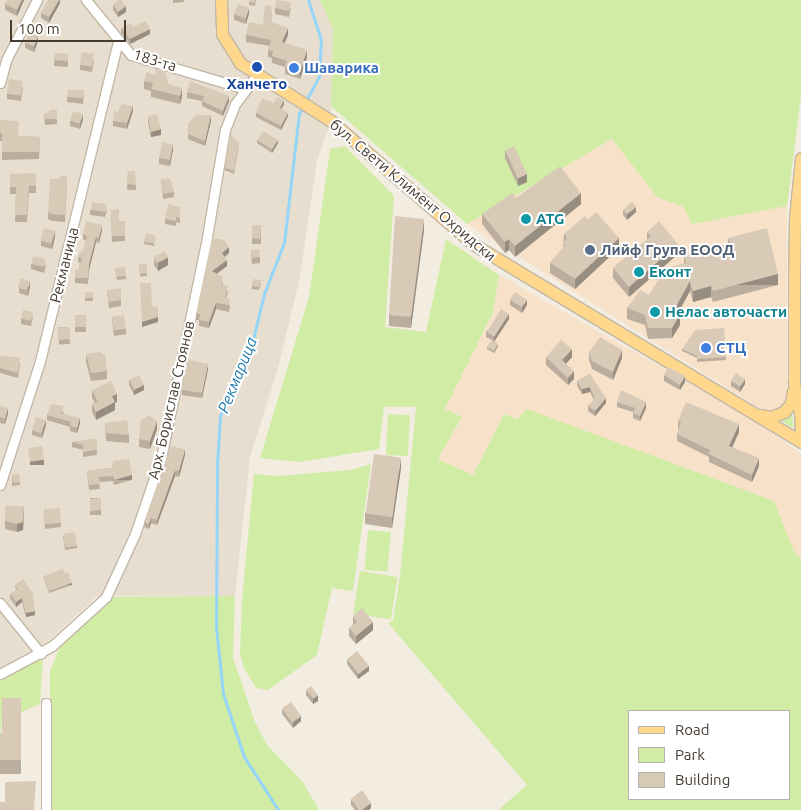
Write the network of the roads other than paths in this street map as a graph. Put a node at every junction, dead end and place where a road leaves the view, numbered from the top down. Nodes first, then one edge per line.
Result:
1 (37, 0) edge
2 (86, 0) edge
3 (221, 0) edge
4 (118, 41) junction
5 (257, 75) junction
6 (0, 83) edge
7 (246, 89) junction
8 (801, 158) edge
9 (794, 382) junction
10 (801, 396) edge
11 (754, 413) junction
12 (800, 414) junction
13 (801, 442) edge
14 (0, 485) edge
15 (0, 604) edge
16 (41, 654) junction
17 (0, 674) edge
18 (46, 703) dead end
19 (46, 810) edge

1 - 6 street
2 - 4 street, 183-та
3 - 5 main road, бул. Свети Климент Охридски
4 - 7 street, 183-та
4 - 14 street, Рекманица
5 - 7 street, Арх. Борислав Стоянов
5 - 11 main road, бул. Свети Климент Охридски
7 - 16 street, Арх. Борислав Стоянов
8 - 9 main road
9 - 11 main road
9 - 12 main road
10 - 12 main road
11 - 13 main road, бул. Свети Климент Охридски
12 - 13 main road
15 - 16 street
16 - 17 street, Арх. Борислав Стоянов
18 - 19 street

